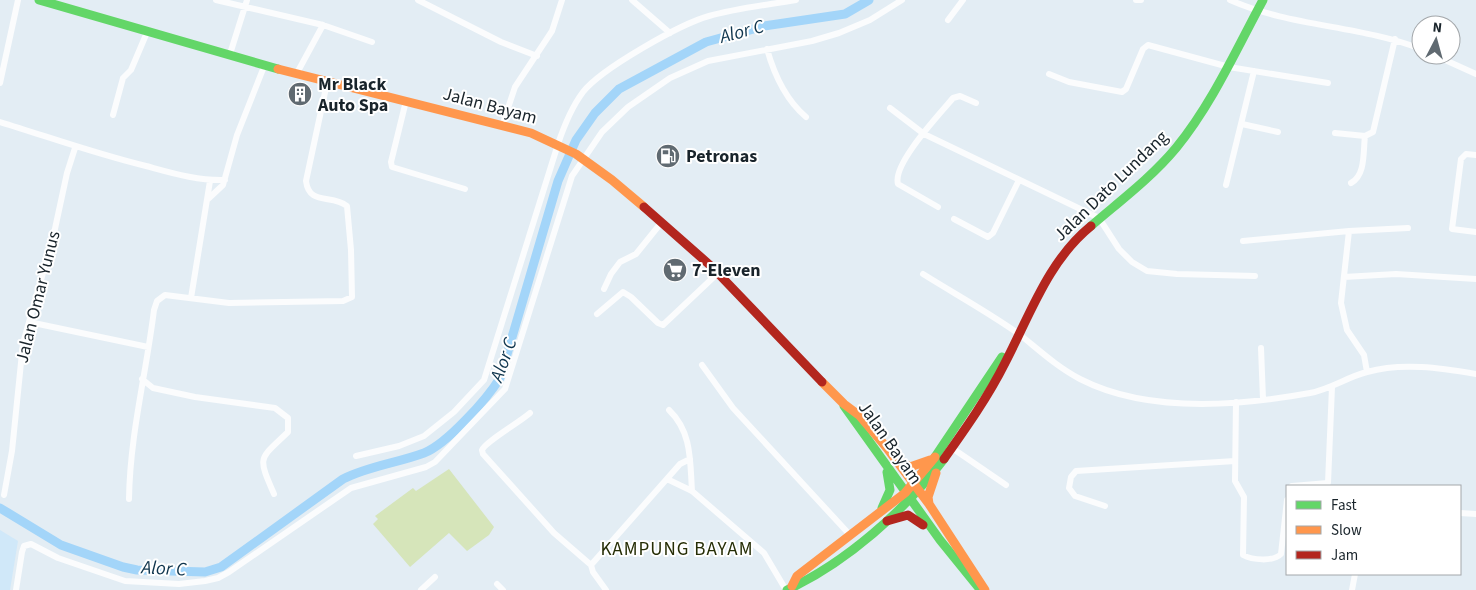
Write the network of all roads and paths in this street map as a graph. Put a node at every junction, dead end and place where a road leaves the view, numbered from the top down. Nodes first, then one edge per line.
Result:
1 (18, 0) edge
2 (39, 0) edge
3 (216, 0) edge
4 (418, 0) edge
5 (562, 0) edge
6 (632, 0) edge
7 (796, 0) edge
8 (902, 0) edge
9 (963, 0) edge
10 (1136, 0) edge
11 (1141, 0) edge
12 (1230, 0) edge
13 (1263, 0) edge
14 (246, 3) edge
15 (1257, 12) junction
16 (948, 20) dead end
17 (323, 25) junction
18 (148, 30) junction
19 (670, 33) junction
20 (1395, 39) junction
21 (372, 42) dead end
22 (1411, 45) edge
23 (767, 49) junction
24 (230, 54) junction
25 (537, 56) junction
26 (265, 64) junction
27 (1456, 65) edge
28 (1229, 67) junction
29 (1254, 71) junction
30 (297, 73) junction
31 (1049, 74) dead end
32 (1476, 74) edge
33 (0, 83) edge
34 (327, 83) junction
35 (1328, 83) dead end
36 (406, 101) junction
37 (976, 102) dead end
38 (890, 108) dead end
39 (113, 115) dead end
40 (806, 117) dead end
41 (0, 122) edge
42 (1242, 124) junction
43 (502, 126) junction
44 (1278, 132) dead end
45 (1335, 133) dead end
46 (924, 134) junction
47 (1365, 136) junction
48 (560, 145) junction
49 (76, 148) junction
50 (1476, 155) edge
51 (580, 156) junction
52 (225, 180) junction
53 (1019, 180) junction
54 (210, 181) junction
55 (1351, 183) dead end
56 (1226, 186) dead end
57 (465, 189) dead end
58 (208, 200) junction
59 (938, 208) dead end
60 (1099, 218) junction
61 (954, 219) dead end
62 (661, 223) junction
63 (1408, 228) dead end
64 (1348, 231) junction
65 (1476, 232) edge
66 (1243, 241) dead end
67 (718, 273) junction
68 (922, 274) dead end
69 (1254, 276) dead end
70 (1344, 277) junction
71 (1476, 279) edge
72 (604, 289) dead end
73 (191, 298) junction
74 (597, 314) dead end
75 (30, 322) junction
76 (1019, 334) junction
77 (1013, 344) junction
78 (148, 347) junction
79 (1261, 348) dead end
80 (702, 365) dead end
81 (1367, 372) junction
82 (1476, 374) edge
83 (142, 379) junction
84 (1332, 387) junction
85 (1263, 399) junction
86 (1236, 402) junction
87 (668, 410) dead end
88 (530, 413) dead end
89 (952, 448) junction
90 (883, 451) junction
91 (356, 456) dead end
92 (690, 459) junction
93 (937, 460) junction
94 (1235, 461) junction
95 (667, 479) junction
96 (1006, 485) dead end
97 (1330, 485) edge
98 (915, 487) junction
99 (692, 491) junction
100 (274, 494) dead end
101 (4, 495) dead end
102 (908, 497) junction
103 (128, 499) dead end
104 (929, 504) junction
105 (1105, 506) dead end
106 (1286, 509) edge
107 (1461, 514) edge
108 (1476, 514) edge
109 (876, 516) junction
110 (885, 521) junction
111 (850, 535) junction
112 (935, 535) junction
113 (591, 565) junction
114 (1355, 575) edge
115 (435, 577) dead end
116 (497, 584) dead end
117 (140, 587) edge
118 (788, 589) edge
119 (16, 590) edge
120 (421, 590) edge
121 (503, 590) edge
122 (606, 590) edge
123 (981, 590) edge
124 (985, 590) edge
125 (1352, 590) edge

1 - 33 street
2 - 18 main road, Jalan Bayam
3 - 14 street
4 - 25 street
5 - 25 street
6 - 19 street
7 - 19 street
8 - 23 street
9 - 16 street
10 - 11 street
12 - 15 street
13 - 15 main road, Jalan Dato Lundang
14 - 17 street
14 - 24 street
15 - 20 street
15 - 28 main road, Jalan Dato Lundang
17 - 21 street
17 - 30 street
18 - 24 main road, Jalan Bayam
18 - 39 street
19 - 48 street
20 - 22 street
20 - 47 street
23 - 40 street
23 - 51 street
24 - 26 main road, Jalan Bayam
25 - 43 street
26 - 30 main road, Jalan Bayam
26 - 52 street
27 - 32 street
28 - 29 street
28 - 31 street
28 - 60 main road, Jalan Dato Lundang
29 - 35 street
29 - 42 street
30 - 34 main road, Jalan Bayam
34 - 36 main road, Jalan Bayam
34 - 73 street
36 - 43 main road, Jalan Bayam
36 - 57 street
37 - 46 street
38 - 46 street
41 - 49 street
42 - 44 street
42 - 56 street
43 - 48 main road, Jalan Bayam
45 - 47 street
46 - 53 street
46 - 59 street
47 - 55 street
48 - 51 main road, Jalan Bayam
48 - 91 street
49 - 54 street
49 - 75 street, Jalan Omar Yunus
50 - 65 street
51 - 62 main road, Jalan Bayam
51 - 117 street
52 - 54 street
52 - 58 street
53 - 60 street
53 - 61 street
54 - 58 street
58 - 73 street
60 - 69 street
60 - 76 main road, Jalan Dato Lundang
62 - 67 main road, Jalan Bayam
62 - 72 street
63 - 64 street
64 - 66 street
64 - 70 street
67 - 74 street
67 - 90 main road, Jalan Bayam
68 - 76 street
70 - 71 street
70 - 81 street
73 - 78 street
75 - 78 street
75 - 101 street, Jalan Omar Yunus
76 - 77 main road, Jalan Dato Lundang
76 - 86 street
77 - 89 main road, Jalan Dato Lundang
77 - 93 main road, Jalan Dato Lundang
78 - 83 street
79 - 85 street
80 - 111 street
81 - 82 street
81 - 84 street
83 - 100 street
83 - 103 street
84 - 85 street
84 - 97 street
85 - 86 street
86 - 94 street
87 - 92 street
88 - 113 street
89 - 93 main road, Jalan Dato Lundang
89 - 96 street
90 - 93 main road
90 - 98 main road, Jalan Bayam
90 - 102 main road, Jalan Bayam
90 - 109 main road
92 - 95 street
92 - 99 street
93 - 98 main road, Jalan Dato Lundang
93 - 104 main road
94 - 105 street
94 - 106 street
95 - 99 street
95 - 113 street
98 - 102 main road, Jalan Dato Lundang
98 - 104 main road, Jalan Bayam
99 - 118 street
102 - 109 main road, Jalan Dato Lundang
102 - 110 main road, Jalan Dato Lundang
102 - 112 main road, Jalan Bayam
104 - 124 main road, Jalan Bayam
107 - 108 street
109 - 111 main road, Jalan Dato Lundang
110 - 112 main road
110 - 118 main road, Jalan Dato Lundang
111 - 118 main road, Jalan Dato Lundang
112 - 123 main road
113 - 122 street
114 - 125 street
115 - 120 street
116 - 121 street
117 - 119 street

